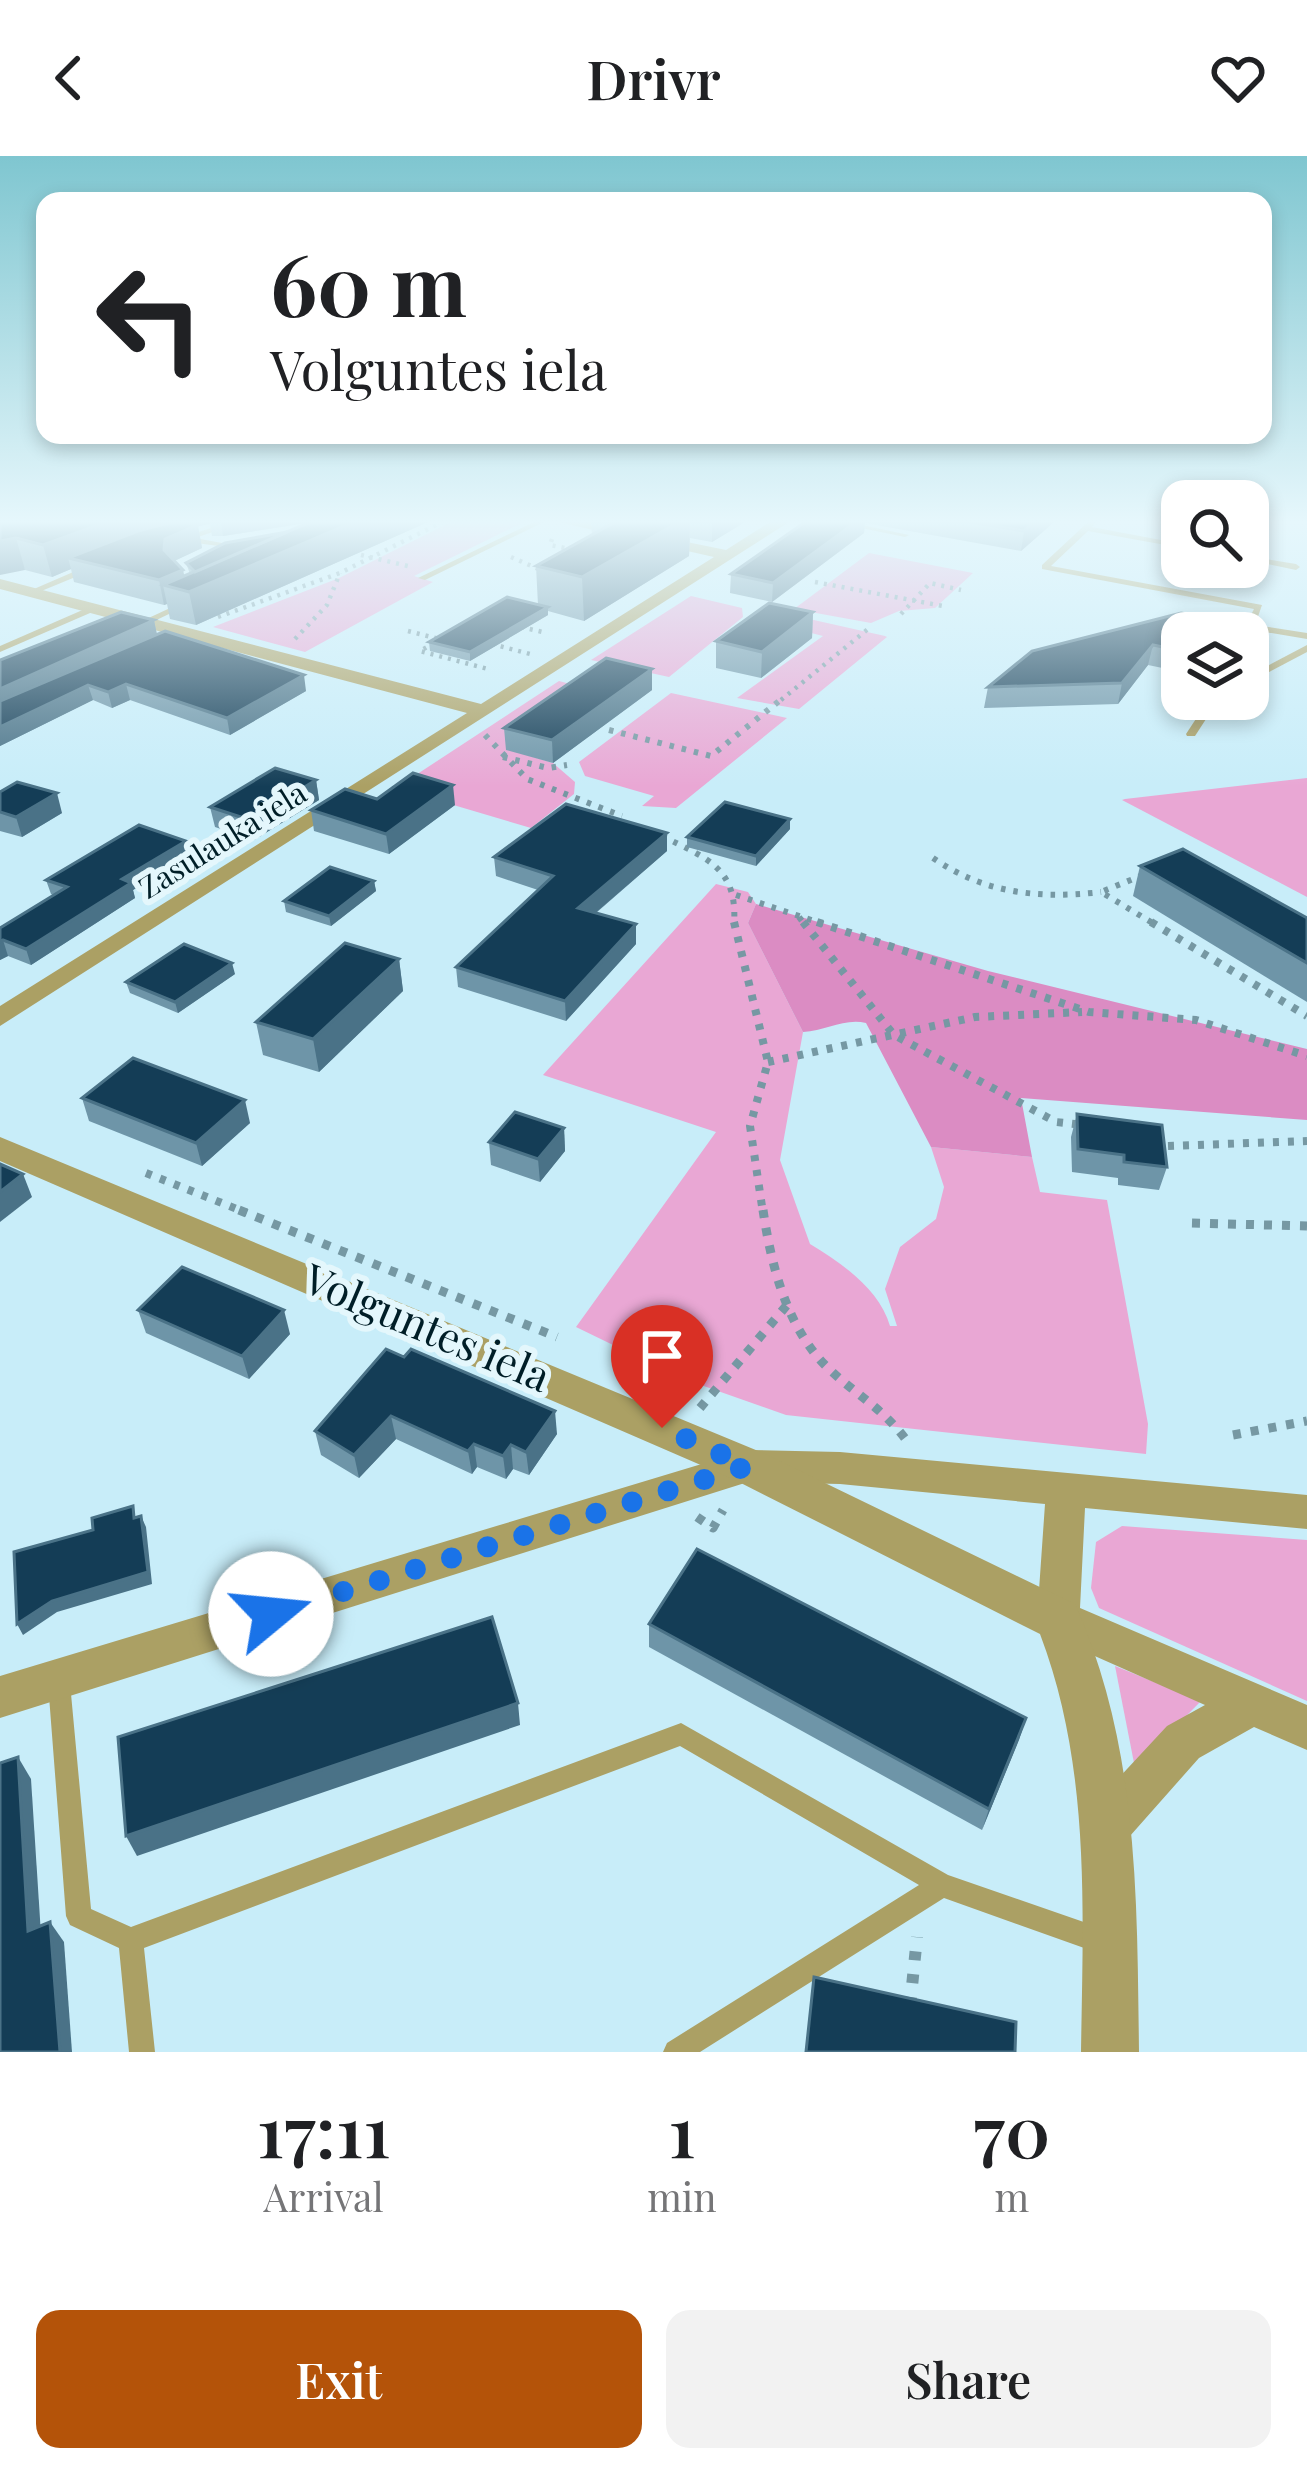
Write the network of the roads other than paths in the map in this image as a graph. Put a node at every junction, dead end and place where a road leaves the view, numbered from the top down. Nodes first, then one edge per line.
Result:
1 (88, 610) edge
2 (103, 610) edge
3 (172, 610) edge
4 (644, 610) edge
5 (1258, 610) edge
6 (146, 622) junction
7 (182, 632) junction
8 (1307, 636) edge
9 (151, 646) edge
10 (1307, 648) edge
11 (0, 649) edge
12 (1269, 669) edge
13 (483, 720) junction
14 (1200, 720) edge
15 (1191, 734) dead end
16 (0, 1018) edge
17 (0, 1148) edge
18 (748, 1466) junction
19 (1066, 1489) junction
20 (1307, 1512) edge
21 (1058, 1619) junction
22 (59, 1680) junction
23 (0, 1697) edge
24 (1256, 1702) junction
25 (1307, 1728) edge
26 (1105, 1828) junction
27 (931, 1891) junction
28 (130, 1940) junction
29 (1109, 1944) junction
30 (142, 2052) edge
31 (676, 2052) edge
32 (1110, 2052) edge

1 - 11 lane
2 - 6 street
3 - 6 lane
4 - 13 street, Zasulauka iela
5 - 8 lane
6 - 7 street
7 - 9 lane
7 - 13 street
10 - 12 lane
13 - 16 street, Zasulauka iela
14 - 15 lane
17 - 18 street, Volguntes iela
18 - 19 street
18 - 21 street, Volguntes iela
18 - 22 street
19 - 20 street
19 - 21 street
21 - 24 street, Volguntes iela
21 - 26 street
22 - 23 street
22 - 28 lane
24 - 25 street, Volguntes iela
24 - 26 street
26 - 29 street
27 - 28 lane
27 - 29 lane
27 - 31 lane
28 - 30 lane
29 - 32 street

